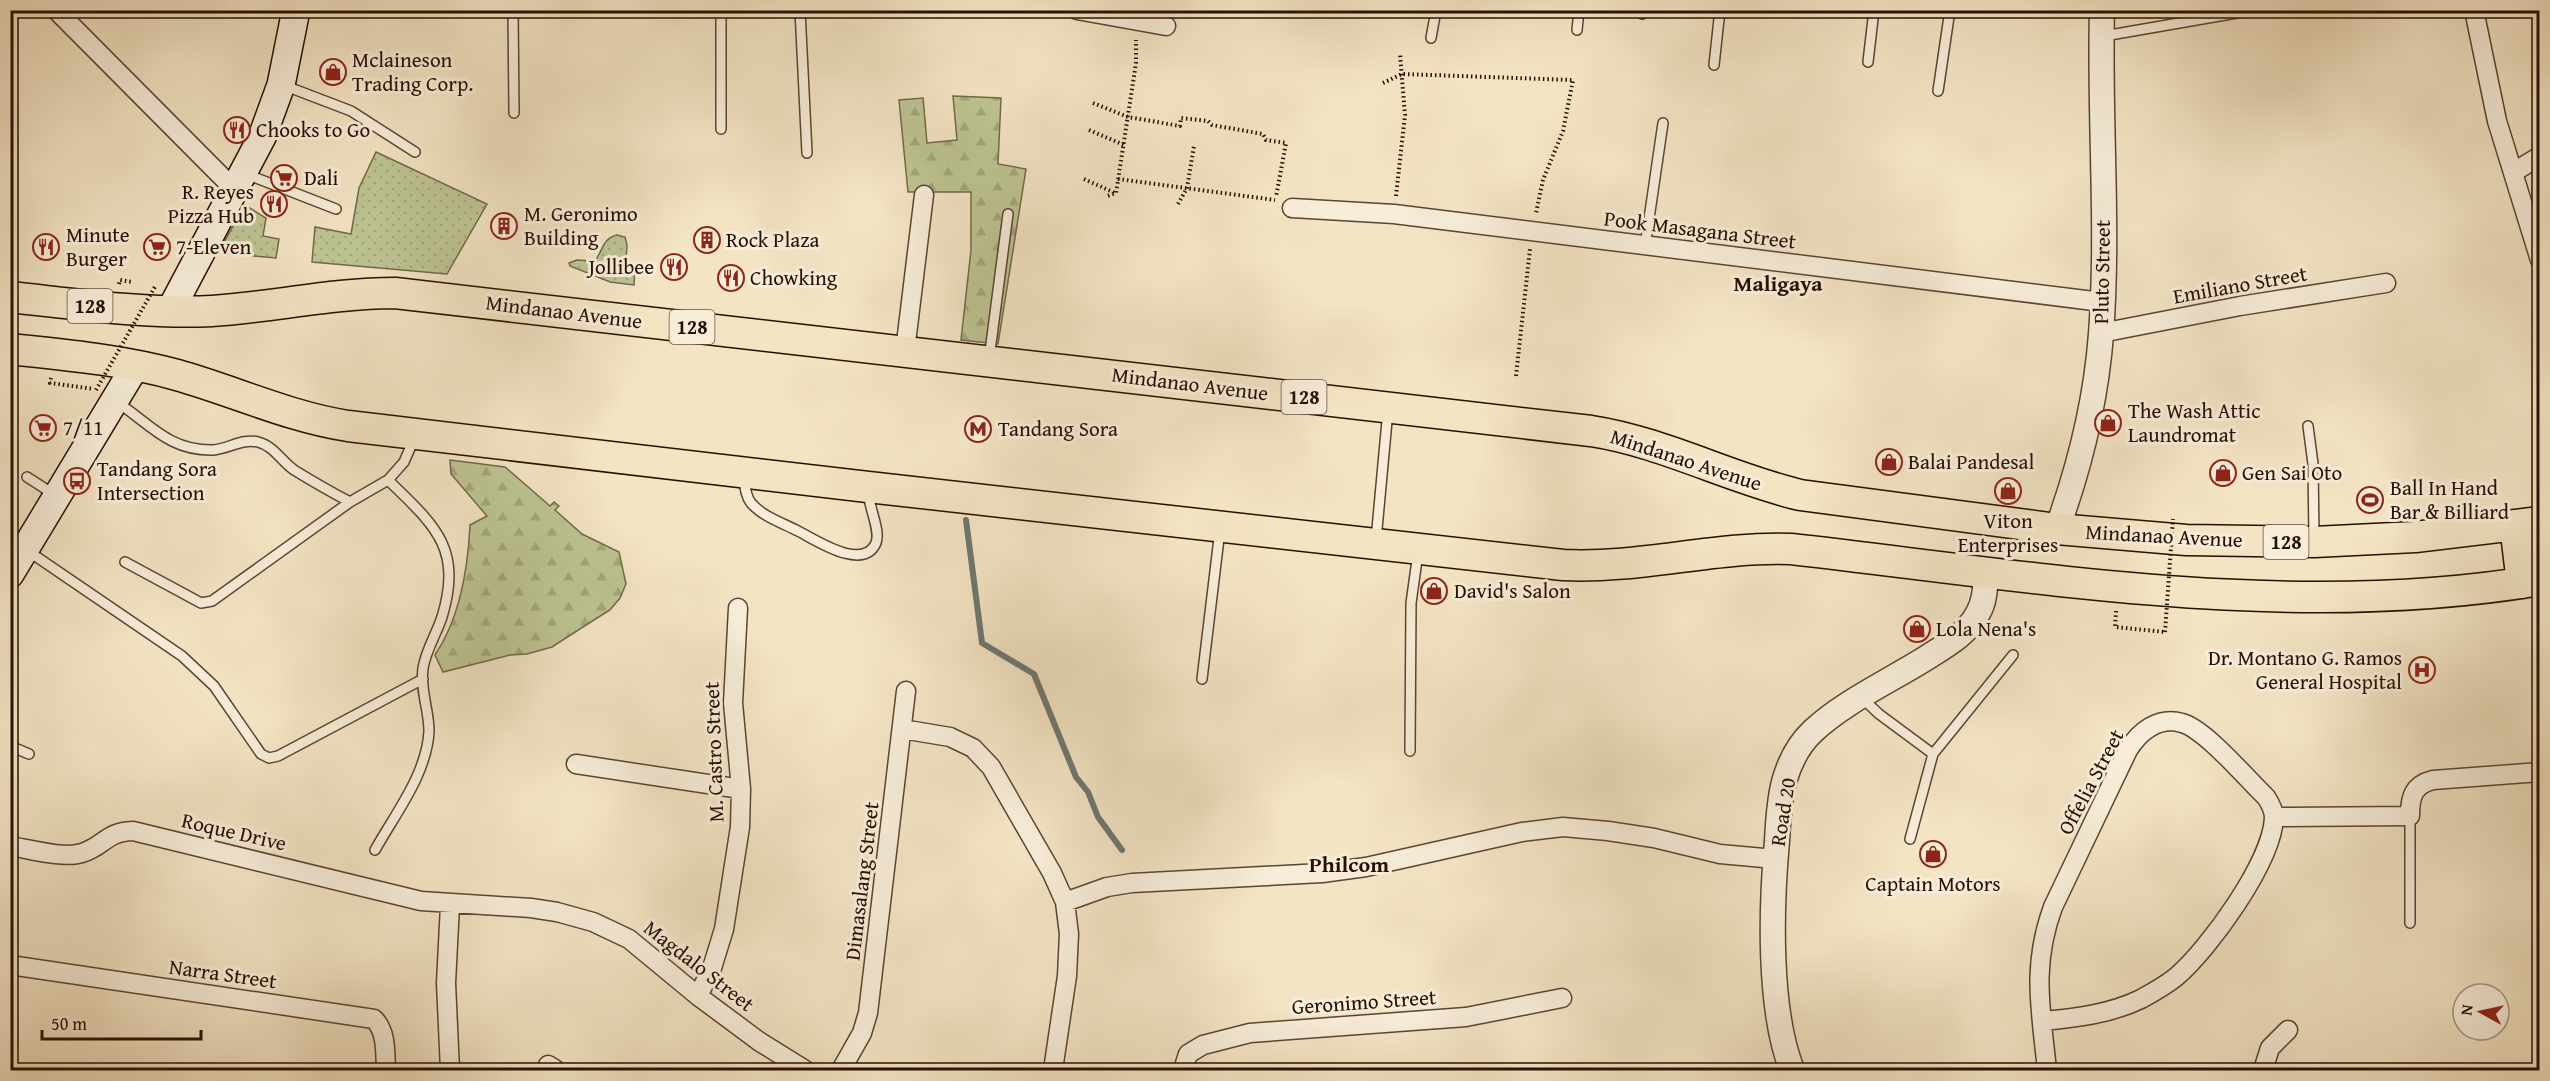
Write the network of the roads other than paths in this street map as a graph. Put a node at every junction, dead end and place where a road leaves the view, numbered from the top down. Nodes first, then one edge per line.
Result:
1 (56, 10) edge
2 (296, 10) edge
3 (513, 10) edge
4 (721, 10) edge
5 (800, 10) edge
6 (1077, 10) edge
7 (1436, 10) edge
8 (1579, 10) edge
9 (1720, 10) edge
10 (1874, 10) edge
11 (1950, 10) edge
12 (2102, 10) edge
13 (2254, 10) edge
14 (2475, 11) edge
15 (1137, 16) edge
16 (1166, 26) dead end
17 (1577, 30) dead end
18 (2102, 36) junction
19 (1431, 38) dead end
20 (1868, 62) dead end
21 (1714, 65) dead end
22 (281, 85) junction
23 (1938, 92) dead end
24 (514, 112) dead end
25 (1663, 123) dead end
26 (721, 129) dead end
27 (416, 152) dead end
28 (807, 153) dead end
29 (2540, 156) edge
30 (2514, 172) junction
31 (239, 181) junction
32 (924, 195) dead end
33 (1284, 204) road end
34 (336, 208) dead end
35 (1008, 214) dead end
36 (1645, 246) junction
37 (2540, 260) edge
38 (2386, 283) dead end
39 (10, 297) edge
40 (163, 298) junction
41 (2102, 302) junction
42 (2101, 333) junction
43 (10, 349) edge
44 (905, 351) junction
45 (989, 361) junction
46 (136, 365) junction
47 (114, 401) junction
48 (1389, 407) junction
49 (2308, 426) dead end
50 (416, 433) junction
51 (744, 471) junction
52 (27, 477) dead end
53 (388, 480) junction
54 (868, 487) junction
55 (57, 497) junction
56 (350, 502) junction
57 (2527, 524) edge
58 (1221, 525) junction
59 (2057, 529) junction
60 (1376, 542) junction
61 (2314, 542) junction
62 (1419, 547) junction
63 (26, 549) junction
64 (125, 562) dead end
65 (10, 574) edge
66 (1986, 574) junction
67 (2531, 582) edge
68 (738, 608) dead end
69 (2013, 656) dead end
70 (423, 679) junction
71 (1202, 679) dead end
72 (906, 691) dead end
73 (1862, 698) junction
74 (902, 729) junction
75 (10, 746) edge
76 (1410, 751) dead end
77 (29, 754) dead end
78 (1933, 754) junction
79 (576, 764) dead end
80 (2540, 772) edge
81 (741, 789) junction
82 (2410, 816) junction
83 (2274, 817) junction
84 (1910, 839) dead end
85 (10, 846) edge
86 (375, 850) dead end
87 (1775, 859) junction
88 (1065, 902) junction
89 (450, 904) junction
90 (2410, 923) dead end
91 (10, 965) edge
92 (698, 996) junction
93 (1562, 998) dead end
94 (2042, 1022) junction
95 (2288, 1030) dead end
96 (386, 1071) edge
97 (450, 1071) edge
98 (805, 1071) edge
99 (841, 1071) edge
100 (1053, 1071) edge
101 (1183, 1071) edge
102 (1792, 1071) edge
103 (2047, 1071) edge
104 (2262, 1071) edge

1 - 31 street
2 - 22 main road
3 - 24 lane
4 - 26 lane
5 - 28 lane
6 - 15 street
7 - 19 lane
8 - 17 lane
9 - 21 lane
10 - 20 lane
11 - 23 lane
12 - 18 street, Pluto Street
13 - 18 lane
14 - 30 street
15 - 16 street
18 - 41 street, Pluto Street
22 - 27 lane
22 - 31 main road
25 - 36 lane
29 - 30 street
30 - 37 street
31 - 34 lane
31 - 40 main road
32 - 44 street
33 - 36 street, Pook Masagana Street
35 - 45 lane
36 - 41 street, Pook Masagana Street
38 - 42 street, Emiliano Street
39 - 40 main road, Mindanao Avenue / 128
40 - 44 main road, Mindanao Avenue / 128
41 - 42 street, Pluto Street
42 - 59 street, Pluto Street
43 - 46 main road
44 - 45 main road, Mindanao Avenue / 128
45 - 48 main road, Mindanao Avenue / 128
46 - 47 main road
46 - 50 main road
47 - 55 main road
47 - 56 lane
48 - 59 main road, Mindanao Avenue / 128
48 - 60 lane
49 - 61 lane
50 - 51 main road
50 - 53 lane
51 - 54 main road
51 - 54 lane
52 - 55 lane
53 - 56 lane
53 - 70 lane
54 - 58 main road
55 - 63 main road
56 - 64 lane
57 - 61 main road, Mindanao Avenue / 128
57 - 67 main road
58 - 60 main road
58 - 71 lane
59 - 61 main road, Mindanao Avenue / 128
60 - 62 main road
62 - 66 main road
62 - 76 lane
63 - 65 main road
63 - 70 lane
66 - 67 main road
66 - 73 street, Road 20
68 - 81 street, M. Castro Street
69 - 78 lane
70 - 86 lane
72 - 74 street, Dimasalang Street
73 - 78 lane
73 - 87 street, Road 20
74 - 88 street
74 - 99 street, Dimasalang Street
75 - 77 lane
78 - 84 lane
79 - 81 street
80 - 82 street
81 - 92 street, M. Castro Street
82 - 83 street
82 - 90 lane
83 - 94 street
83 - 94 street, Offelia Street
85 - 89 street, Roque Drive
87 - 88 street
87 - 102 street, Road 20
88 - 100 street
89 - 92 street, Magdalo Street
89 - 97 street
91 - 96 street, Narra Street
92 - 98 street, Magdalo Street
93 - 101 street, Geronimo Street
94 - 103 street, Offelia Street
95 - 104 street

